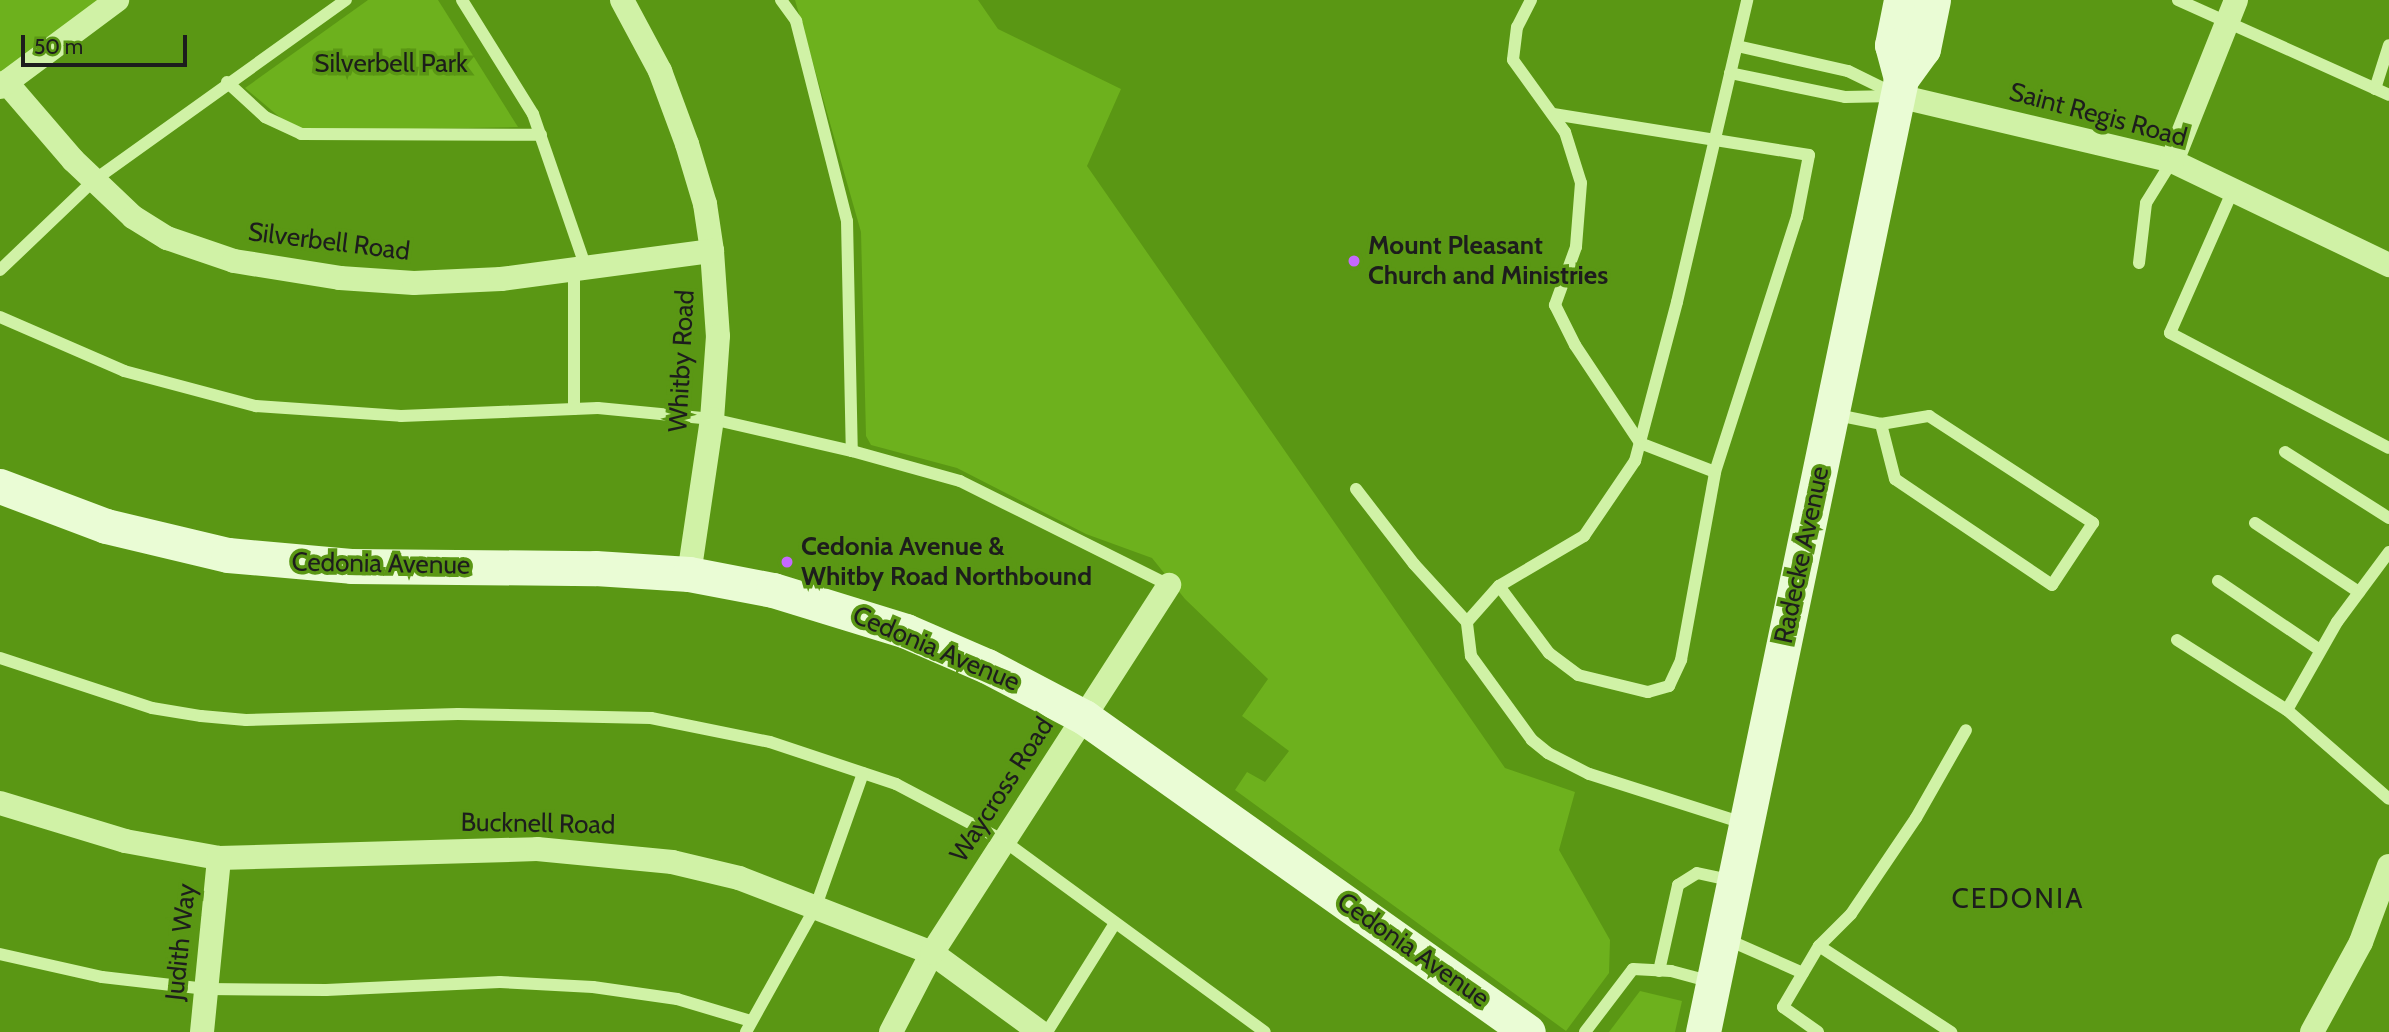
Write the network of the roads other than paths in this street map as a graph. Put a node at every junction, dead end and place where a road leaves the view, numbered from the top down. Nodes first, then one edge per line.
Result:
1 (117, 0) edge
2 (346, 0) edge
3 (462, 0) edge
4 (622, 0) edge
5 (782, 0) edge
6 (1531, 0) edge
7 (1747, 0) edge
8 (1901, 0) edge
9 (1933, 0) edge
10 (2178, 0) edge
11 (2233, 11) edge
12 (2389, 45) edge
13 (1737, 46) junction
14 (1730, 74) junction
15 (227, 82) junction
16 (3, 85) edge
17 (1900, 87) junction
18 (2375, 89) junction
19 (2389, 95) edge
20 (1553, 114) junction
21 (541, 135) junction
22 (1714, 139) junction
23 (2172, 161) junction
24 (93, 181) junction
25 (2232, 190) junction
26 (712, 251) junction
27 (2139, 263) dead end
28 (2389, 265) edge
29 (580, 269) junction
30 (0, 270) edge
31 (0, 317) edge
32 (574, 409) junction
33 (1832, 414) junction
34 (712, 419) junction
35 (1881, 424) junction
36 (1640, 443) junction
37 (2389, 448) edge
38 (852, 451) junction
39 (2285, 452) dead end
40 (1715, 472) junction
41 (0, 485) edge
42 (1356, 489) dead end
43 (2389, 517) edge
44 (2255, 523) dead end
45 (2389, 552) edge
46 (689, 574) junction
47 (2218, 581) dead end
48 (1168, 585) joint
49 (1499, 586) junction
50 (2359, 592) junction
51 (1467, 622) junction
52 (2177, 640) dead end
53 (2320, 650) junction
54 (0, 657) edge
55 (2287, 710) junction
56 (1084, 717) junction
57 (1966, 730) dead end
58 (863, 773) junction
59 (2389, 799) edge
60 (0, 803) edge
61 (1746, 824) junction
62 (1004, 841) junction
63 (219, 858) junction
64 (2389, 866) edge
65 (1734, 880) junction
66 (816, 906) junction
67 (1115, 923) junction
68 (1722, 937) junction
69 (1819, 946) junction
70 (932, 953) junction
71 (0, 954) edge
72 (1659, 971) junction
73 (1803, 973) junction
74 (1712, 982) junction
75 (206, 989) junction
76 (748, 1027) edge
77 (202, 1032) edge
78 (891, 1032) edge
79 (1040, 1032) edge
80 (1047, 1032) edge
81 (1265, 1032) edge
82 (1528, 1032) edge
83 (1585, 1032) edge
84 (1703, 1032) edge
85 (1818, 1032) edge
86 (1951, 1032) edge
87 (2312, 1032) edge

1 - 16 street
2 - 15 lane
3 - 21 lane
4 - 26 street, Whitby Road
5 - 38 lane
6 - 20 lane
7 - 13 lane
8 - 17 street, Radecke Avenue
9 - 17 street, Radecke Avenue
10 - 11 lane
11 - 18 lane
11 - 23 street
12 - 18 lane
13 - 14 lane
13 - 17 lane
14 - 17 lane
14 - 22 lane
15 - 21 lane
15 - 24 lane
16 - 24 street, Silverbell Road
17 - 23 street, Saint Regis Road
17 - 33 street, Radecke Avenue
18 - 19 lane
20 - 22 lane
20 - 36 lane
21 - 29 lane
22 - 36 lane
22 - 40 lane
23 - 25 street, Saint Regis Road
23 - 27 lane
24 - 29 street, Silverbell Road
24 - 30 lane
25 - 28 street, Saint Regis Road
25 - 37 lane
26 - 29 street, Silverbell Road
26 - 34 street, Whitby Road
29 - 32 lane
31 - 32 lane
32 - 34 lane
33 - 35 lane
33 - 61 street, Radecke Avenue
34 - 38 lane
34 - 46 street, Whitby Road
35 - 35 lane
36 - 40 lane
36 - 49 lane
38 - 48 lane
39 - 43 lane
40 - 49 lane
41 - 46 street, Cedonia Avenue
42 - 51 lane
44 - 50 lane
45 - 50 lane
46 - 56 street, Cedonia Avenue
47 - 53 lane
48 - 56 street, Waycross Road
49 - 51 lane
50 - 53 lane
51 - 61 lane
52 - 55 lane
53 - 55 lane
54 - 58 lane
55 - 59 lane
56 - 62 street, Waycross Road
56 - 82 street, Cedonia Avenue
57 - 69 lane
58 - 62 lane
58 - 66 lane
60 - 63 street, Bucknell Road
61 - 65 street, Radecke Avenue
62 - 67 lane
62 - 70 street, Waycross Road
63 - 66 street, Bucknell Road
63 - 75 street, Judith Way
64 - 87 street
65 - 68 street, Radecke Avenue
65 - 72 lane
66 - 70 street, Bucknell Road
66 - 76 lane
67 - 80 lane
67 - 81 lane
68 - 73 lane
68 - 74 street, Radecke Avenue
69 - 73 lane
69 - 86 lane
70 - 78 street, Waycross Road
70 - 79 street, Bucknell Road
71 - 75 lane
72 - 74 lane
72 - 83 lane
73 - 85 lane
74 - 84 street, Radecke Avenue
75 - 76 lane
75 - 77 street, Judith Way

